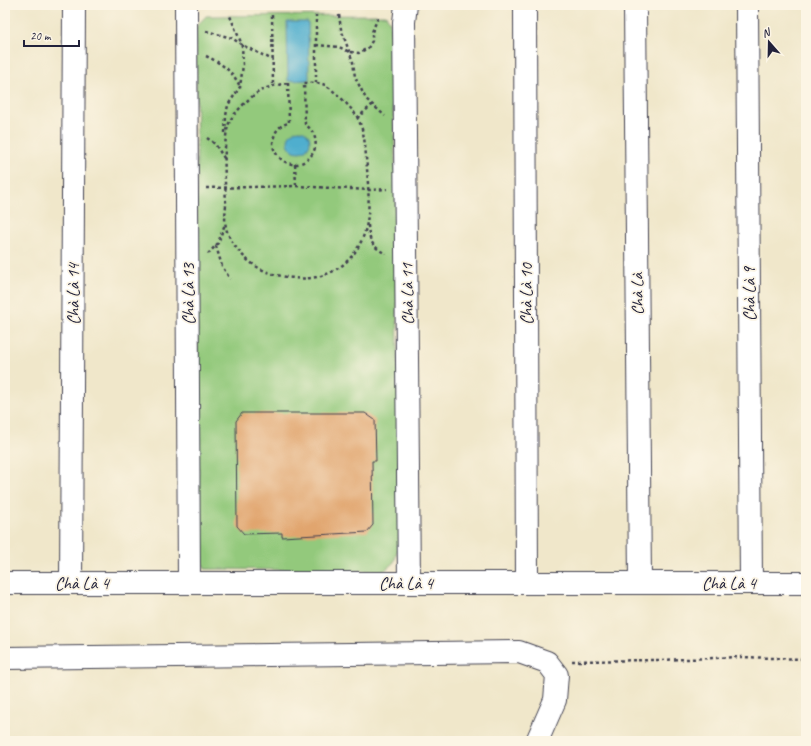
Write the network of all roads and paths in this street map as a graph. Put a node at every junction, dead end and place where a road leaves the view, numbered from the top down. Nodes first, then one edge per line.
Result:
1 (74, 5) edge
2 (186, 5) edge
3 (406, 5) edge
4 (526, 5) edge
5 (635, 5) edge
6 (747, 5) edge
7 (272, 15) dead end
8 (316, 15) dead end
9 (339, 15) dead end
10 (379, 15) dead end
11 (230, 16) dead end
12 (202, 29) dead end
13 (242, 45) junction
14 (316, 46) junction
15 (350, 52) junction
16 (202, 54) dead end
17 (273, 60) junction
18 (316, 83) junction
19 (274, 86) junction
20 (240, 87) junction
21 (372, 105) junction
22 (385, 117) dead end
23 (357, 118) junction
24 (202, 137) dead end
25 (225, 139) junction
26 (225, 160) junction
27 (295, 164) junction
28 (296, 186) junction
29 (225, 187) junction
30 (204, 188) dead end
31 (389, 189) dead end
32 (369, 190) junction
33 (226, 222) junction
34 (367, 222) junction
35 (215, 246) junction
36 (204, 256) dead end
37 (389, 256) dead end
38 (230, 279) dead end
39 (409, 582) junction
40 (5, 583) edge
41 (72, 583) junction
42 (189, 583) junction
43 (527, 583) junction
44 (640, 583) junction
45 (751, 583) junction
46 (806, 583) edge
47 (5, 658) edge
48 (806, 659) edge
49 (547, 662) junction
50 (536, 741) edge

1 - 41 street, Chà Là 14
2 - 42 street, Chà Là 13
3 - 39 street, Chà Là 11
4 - 43 street, Chà Là 10
5 - 44 street, Chà Là
6 - 45 street, Chà Là 9
7 - 17 path
8 - 14 path
9 - 15 path
10 - 15 path
11 - 13 path
12 - 13 path
13 - 17 path
13 - 20 path
14 - 15 path
14 - 18 path
15 - 21 path
16 - 20 path
17 - 19 path
18 - 23 path
18 - 27 path
19 - 25 path
19 - 27 path
20 - 25 path
21 - 22 path
21 - 23 path
23 - 32 path
24 - 26 path
25 - 26 path
26 - 29 path
27 - 28 path
28 - 29 path
28 - 32 path
29 - 30 path
29 - 33 path
31 - 32 path
32 - 34 path
33 - 34 path
33 - 35 path
34 - 37 path
35 - 36 path
35 - 38 path
39 - 42 street, Chà Là 4
39 - 43 street, Chà Là 4
40 - 41 street, Chà Là 4
41 - 42 street, Chà Là 4
43 - 44 street, Chà Là 4
44 - 45 street, Chà Là 4
45 - 46 street, Chà Là 4
47 - 49 street
48 - 49 path
49 - 50 street

